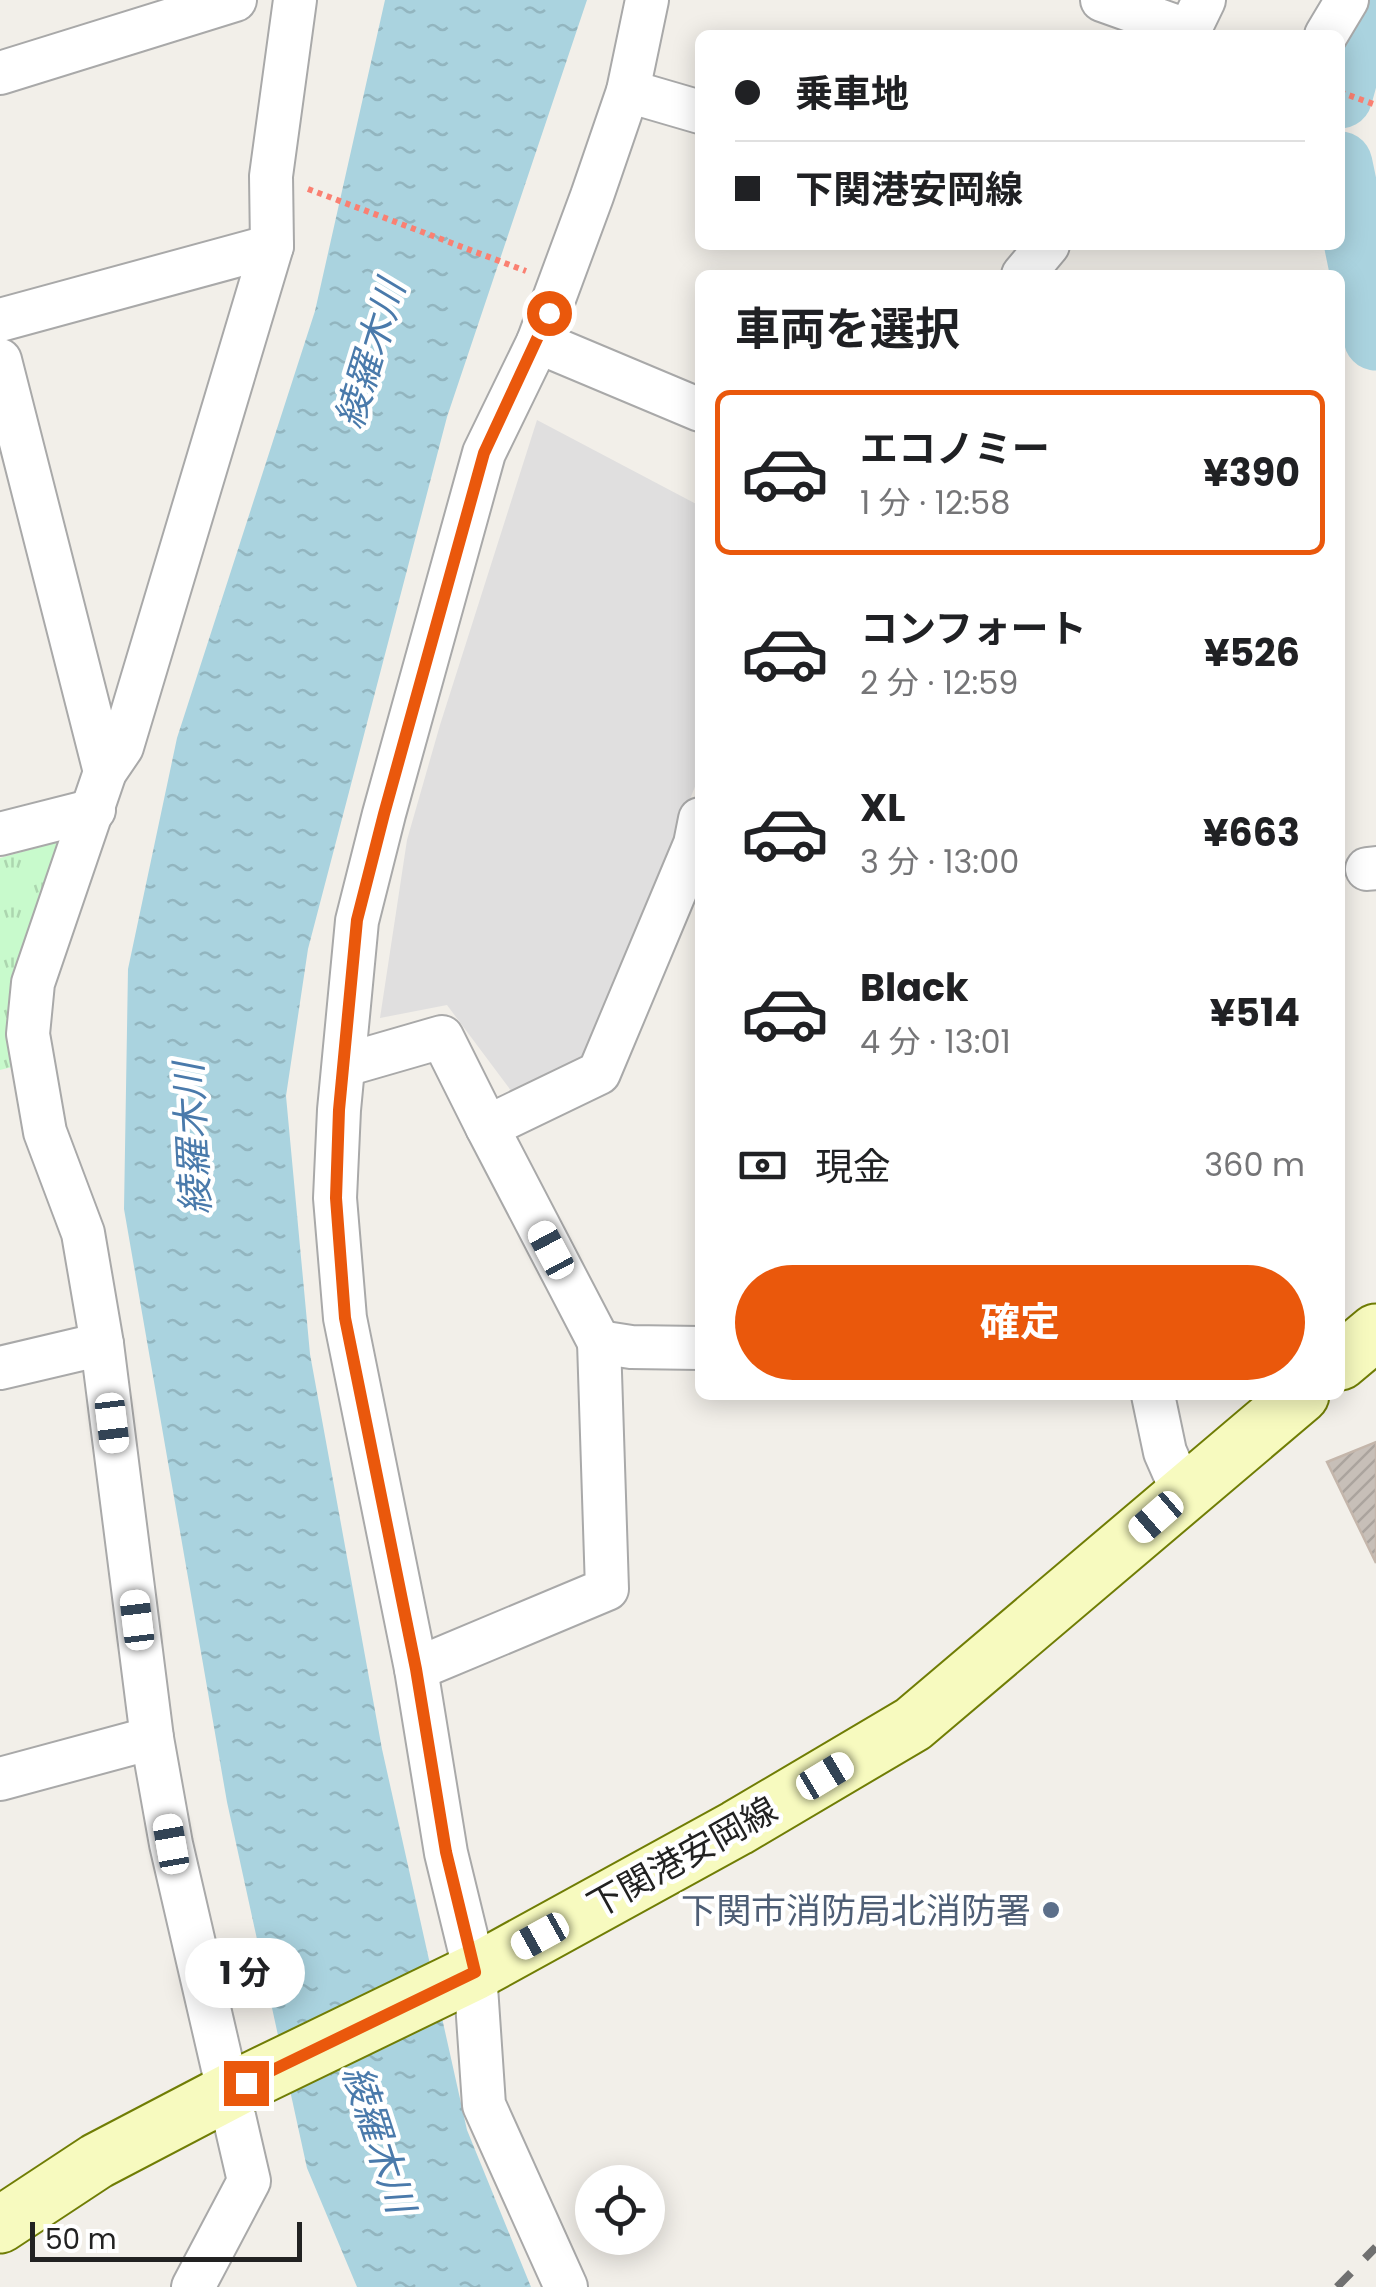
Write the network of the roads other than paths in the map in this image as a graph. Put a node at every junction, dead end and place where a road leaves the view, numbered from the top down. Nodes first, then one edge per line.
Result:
1 (235, 0) edge
2 (295, 0) edge
3 (647, 0) edge
4 (1102, 0) edge
5 (1347, 0) edge
6 (1194, 25) edge
7 (1329, 30) edge
8 (0, 73) edge
9 (628, 91) junction
10 (695, 111) edge
11 (272, 246) junction
12 (1044, 250) edge
13 (1027, 270) edge
14 (0, 320) edge
15 (538, 342) junction
16 (0, 360) edge
17 (695, 408) edge
18 (100, 791) junction
19 (0, 834) edge
20 (695, 844) edge
21 (345, 1065) junction
22 (486, 1127) junction
23 (1376, 1332) edge
24 (600, 1342) junction
25 (102, 1344) junction
26 (695, 1348) edge
27 (1345, 1358) edge
28 (0, 1368) edge
29 (1154, 1400) edge
30 (1294, 1400) edge
31 (1183, 1493) junction
32 (416, 1669) junction
33 (152, 1738) junction
34 (0, 1779) edge
35 (463, 1978) junction
36 (238, 2088) junction
37 (0, 2225) edge
38 (193, 2287) edge
39 (566, 2287) edge

1 - 8 street
2 - 11 street
3 - 9 street
4 - 6 street
5 - 7 street
9 - 10 street
9 - 15 street
11 - 14 street
11 - 18 street
12 - 13 street
15 - 17 street
15 - 21 street
16 - 18 street
18 - 19 street
18 - 25 street
20 - 22 street
21 - 22 street
21 - 32 street
22 - 24 street
23 - 27 main road
24 - 26 street
24 - 32 street
25 - 28 street
25 - 33 street
29 - 31 street
30 - 31 main road, 下関港安岡線
31 - 35 main road, 下関港安岡線
32 - 35 street
33 - 34 street
33 - 36 street
35 - 36 main road, 下関港安岡線
35 - 39 street
36 - 37 main road, 下関港安岡線
36 - 38 street

